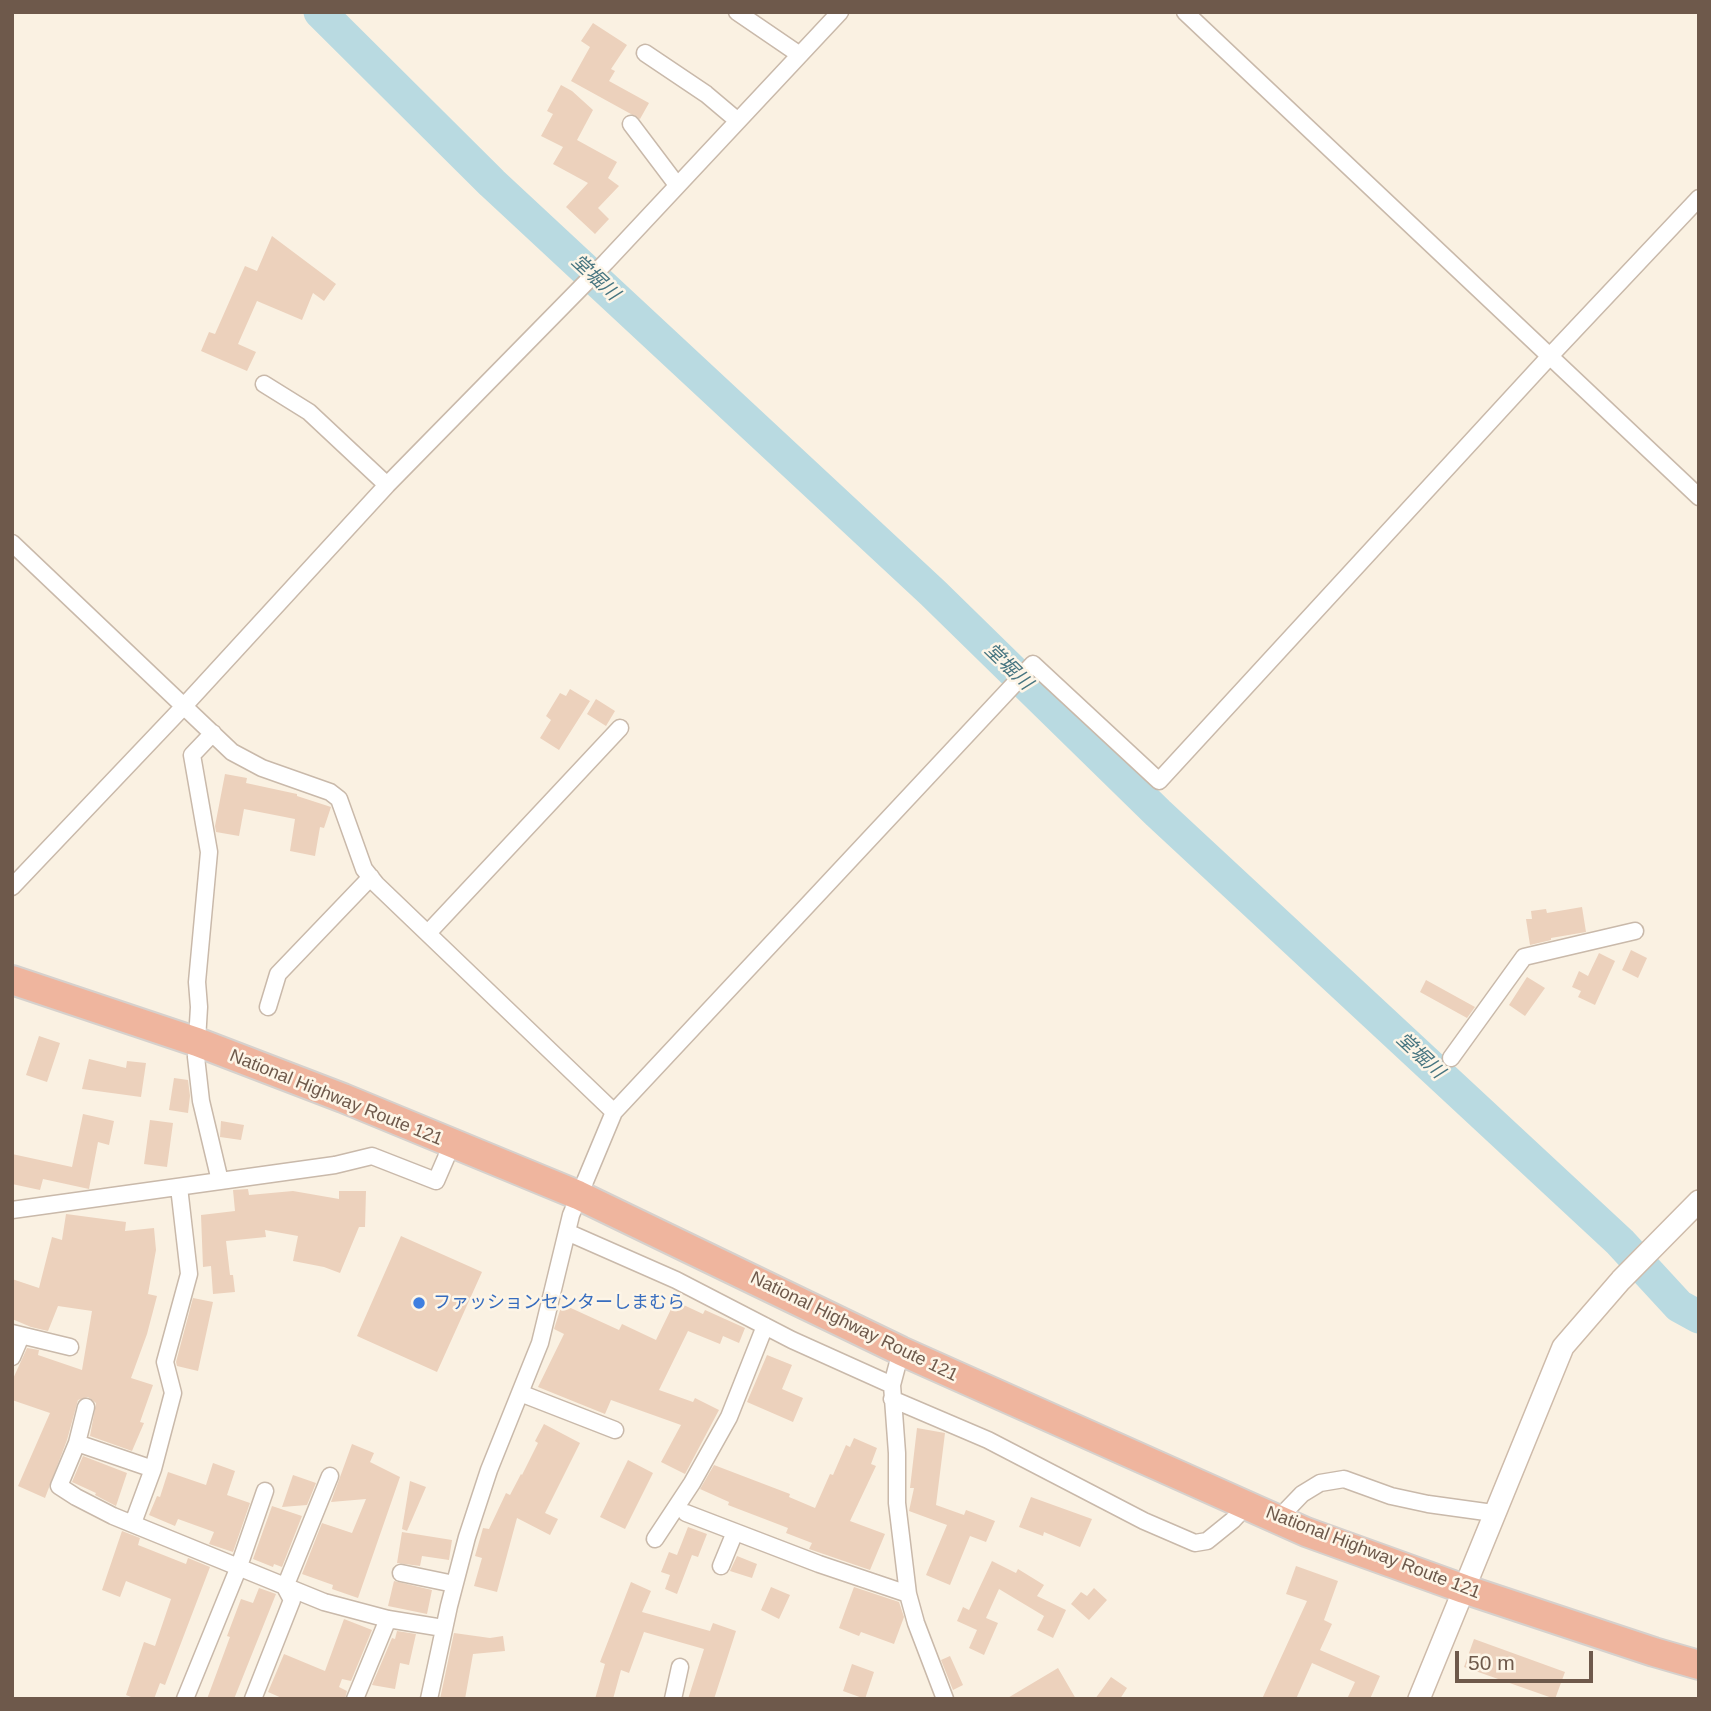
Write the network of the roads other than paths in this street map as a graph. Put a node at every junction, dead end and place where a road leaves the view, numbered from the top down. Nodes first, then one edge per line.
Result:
1 (737, 12) edge
2 (1185, 12) edge
3 (833, 15) edge
4 (645, 53) dead end
5 (800, 55) junction
6 (738, 121) junction
7 (631, 124) dead end
8 (677, 185) junction
9 (1699, 198) edge
10 (1550, 356) junction
11 (264, 384) dead end
12 (387, 485) junction
13 (1699, 497) edge
14 (12, 543) edge
15 (185, 705) junction
16 (620, 728) dead end
17 (214, 733) junction
18 (371, 877) junction
19 (12, 887) edge
20 (1635, 931) dead end
21 (428, 933) junction
22 (12, 980) edge
23 (268, 1007) dead end
24 (197, 1042) junction
25 (1451, 1058) dead end
26 (614, 1112) junction
27 (452, 1144) junction
28 (220, 1181) junction
29 (178, 1187) junction
30 (578, 1195) junction
31 (1699, 1201) edge
32 (12, 1210) edge
33 (567, 1233) junction
34 (765, 1326) junction
35 (16, 1334) edge
36 (70, 1347) dead end
37 (901, 1351) junction
38 (12, 1357) edge
39 (892, 1392) junction
40 (520, 1393) junction
41 (86, 1407) dead end
42 (615, 1430) dead end
43 (77, 1443) junction
44 (153, 1469) junction
45 (330, 1476) dead end
46 (265, 1491) dead end
47 (1247, 1505) junction
48 (686, 1513) dead end
49 (1493, 1513) junction
50 (1278, 1519) junction
51 (132, 1523) junction
52 (735, 1532) junction
53 (655, 1539) dead end
54 (721, 1566) dead end
55 (239, 1569) junction
56 (401, 1573) dead end
57 (454, 1584) junction
58 (285, 1587) junction
59 (1464, 1588) junction
60 (908, 1594) junction
61 (388, 1619) junction
62 (443, 1628) junction
63 (1699, 1665) edge
64 (680, 1667) dead end
65 (186, 1699) edge
66 (253, 1699) edge
67 (355, 1699) edge
68 (429, 1699) edge
69 (673, 1699) edge
70 (945, 1699) edge
71 (1419, 1699) edge

1 - 5 street
2 - 10 street
3 - 5 street
4 - 6 street
5 - 6 street
6 - 8 street
7 - 8 street
8 - 12 street
9 - 10 street
10 - 13 street
10 - 26 street
11 - 12 street
12 - 15 street
14 - 15 street
15 - 17 street
15 - 19 street
16 - 21 street
17 - 18 street
17 - 24 street
18 - 21 street
18 - 23 street
20 - 25 street
21 - 26 street
22 - 24 highway, National Highway Route 121
24 - 27 highway, National Highway Route 121
24 - 28 street
26 - 30 street
27 - 28 street
27 - 30 highway, National Highway Route 121
28 - 29 street
29 - 32 street
29 - 44 street
30 - 33 street
30 - 37 highway, National Highway Route 121
31 - 49 street
33 - 34 street
33 - 40 street
34 - 39 street
34 - 53 street
35 - 36 street
35 - 38 street
37 - 39 street
37 - 47 highway, National Highway Route 121
39 - 47 street
39 - 60 street
40 - 42 street
40 - 57 street
41 - 43 street
43 - 44 street
43 - 51 street
44 - 51 street
45 - 58 street
46 - 55 street
47 - 50 highway, National Highway Route 121
48 - 52 street
49 - 50 street
49 - 59 street
50 - 59 highway, National Highway Route 121
51 - 55 street
52 - 54 street
52 - 60 street
55 - 58 street
55 - 65 street
56 - 57 street
57 - 62 street
58 - 61 street
58 - 66 street
59 - 63 highway, National Highway Route 121
59 - 71 street
60 - 70 street
61 - 62 street
61 - 67 street
62 - 68 street
64 - 69 street

